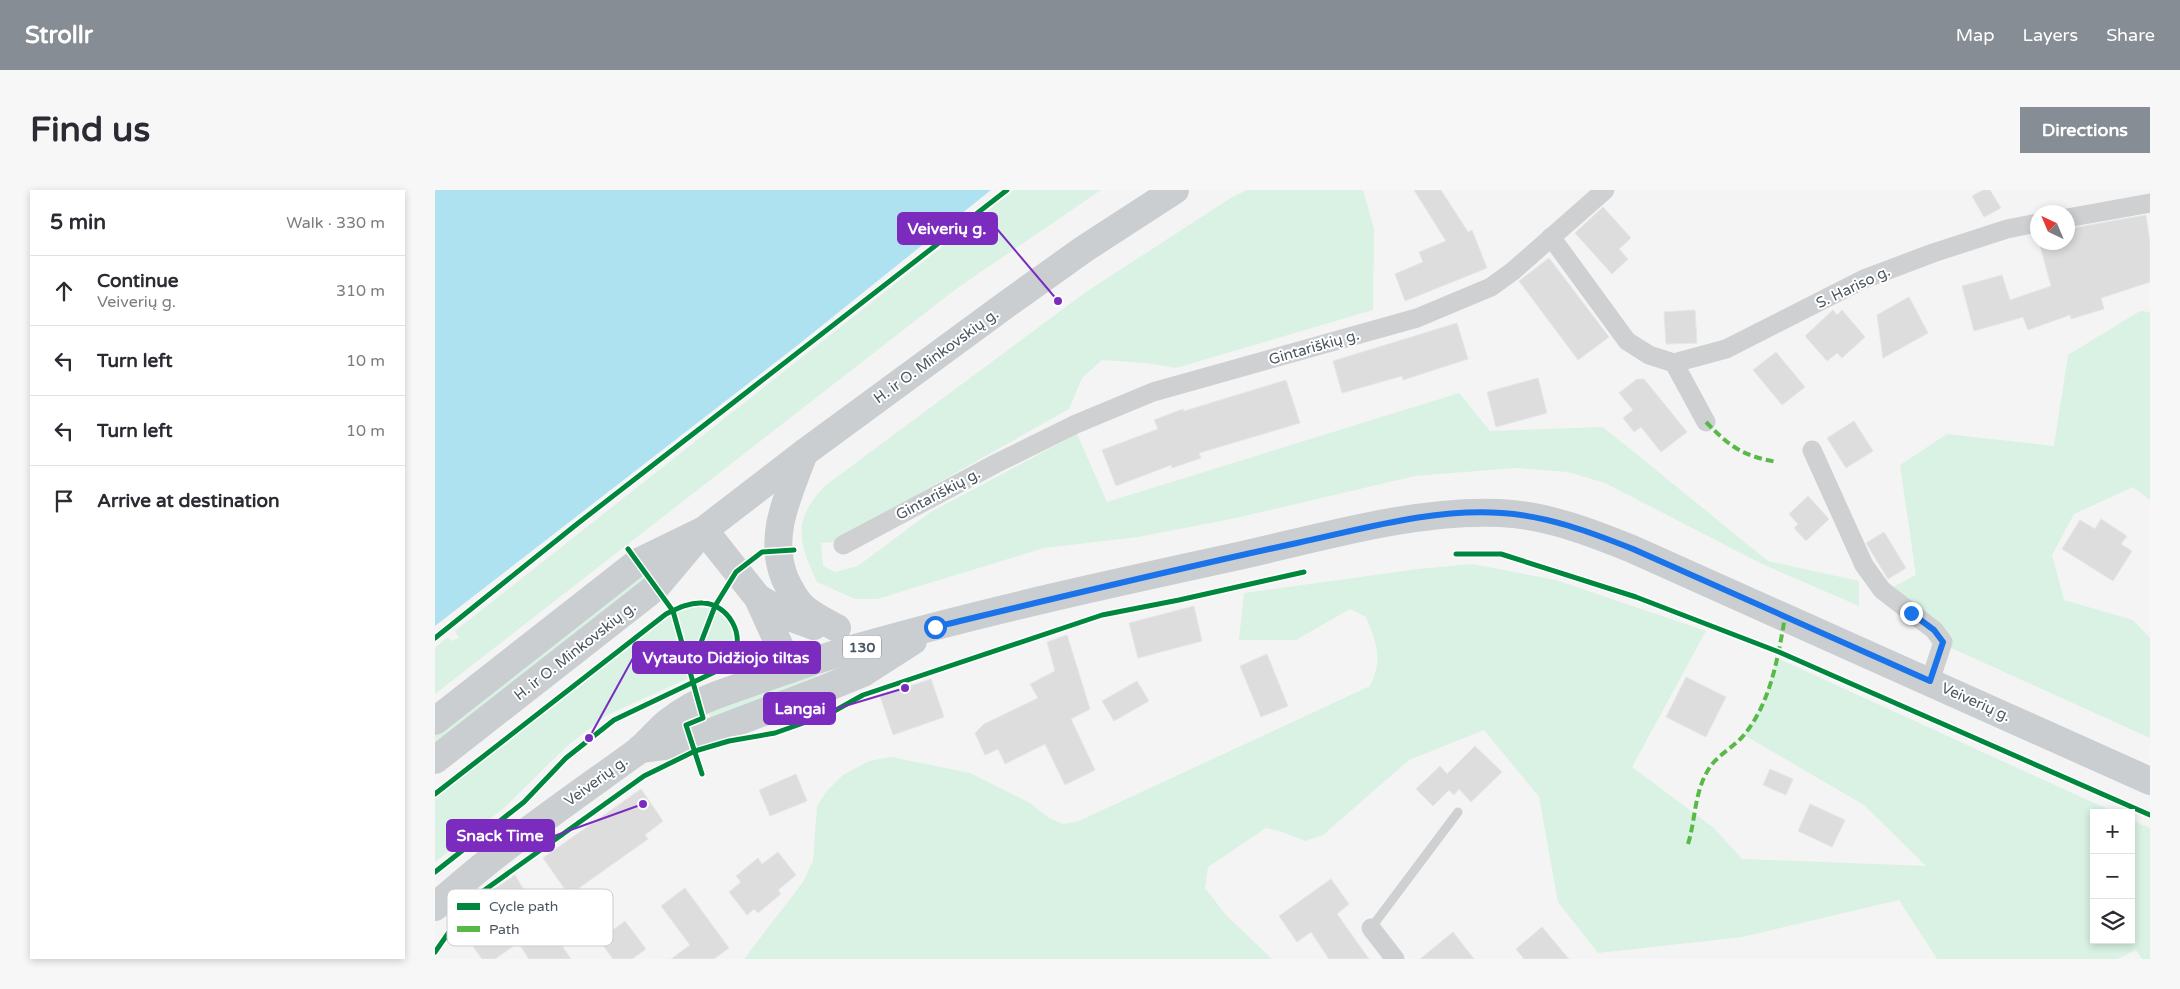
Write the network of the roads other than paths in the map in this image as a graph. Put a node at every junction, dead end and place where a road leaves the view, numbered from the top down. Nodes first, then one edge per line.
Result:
1 (1175, 190) edge
2 (1605, 190) edge
3 (2150, 203) edge
4 (2075, 217) edge
5 (2030, 224) edge
6 (1551, 237) junction
7 (1674, 362) junction
8 (1706, 422) dead end
9 (1812, 450) dead end
10 (804, 453) junction
11 (704, 530) junction
12 (843, 545) dead end
13 (758, 598) junction
14 (935, 627) junction
15 (837, 628) junction
16 (790, 669) junction
17 (863, 673) junction
18 (1930, 681) junction
19 (435, 721) edge
20 (640, 749) junction
21 (435, 760) edge
22 (2150, 781) edge
23 (1458, 812) dead end
24 (454, 889) edge
25 (447, 895) edge
26 (435, 906) edge
27 (1371, 928) joint
28 (1395, 959) edge

1 - 10 main road, H. ir O. Minkovskių g.
2 - 6 street
3 - 4 street
5 - 7 street, S. Hariso g.
6 - 7 street
6 - 12 street, Gintariškių g.
7 - 8 street
9 - 18 street
10 - 11 main road, H. ir O. Minkovskių g.
10 - 15 main road
11 - 13 main road
11 - 19 main road, H. ir O. Minkovskių g.
11 - 21 main road, H. ir O. Minkovskių g.
13 - 15 main road
13 - 16 main road
14 - 15 main road
14 - 16 main road, Veiverių g. / 130
14 - 17 main road, Veiverių g. / 130
14 - 18 main road, Veiverių g. / 130
16 - 17 main road
16 - 20 main road, Veiverių g. / 130
17 - 20 main road, Veiverių g. / 130
18 - 22 main road, Veiverių g. / 130
20 - 24 main road, Veiverių g. / 130
23 - 27 lane
25 - 26 main road, Veiverių g. / 130
27 - 28 street

